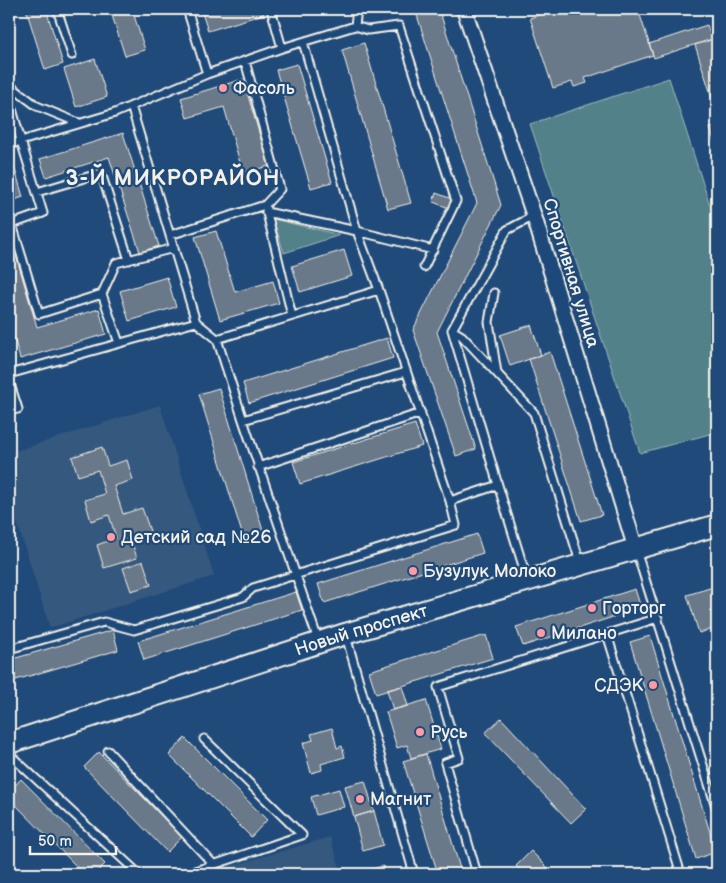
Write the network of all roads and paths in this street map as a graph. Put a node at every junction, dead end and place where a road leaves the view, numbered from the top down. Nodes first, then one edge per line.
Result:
1 (57, 9) edge
2 (188, 9) edge
3 (270, 9) edge
4 (357, 9) edge
5 (464, 9) edge
6 (355, 26) junction
7 (302, 42) junction
8 (282, 48) junction
9 (72, 55) dead end
10 (245, 61) junction
11 (207, 74) junction
12 (9, 85) edge
13 (9, 98) edge
14 (131, 106) junction
15 (79, 124) junction
16 (21, 141) junction
17 (9, 145) edge
18 (36, 192) junction
19 (265, 209) junction
20 (534, 216) junction
21 (10, 224) edge
22 (357, 231) junction
23 (170, 235) junction
24 (174, 248) junction
25 (433, 250) junction
26 (129, 260) junction
27 (424, 267) dead end
28 (379, 290) junction
29 (494, 293) dead end
30 (102, 294) junction
31 (292, 316) junction
32 (196, 322) junction
33 (452, 330) junction
34 (217, 339) junction
35 (119, 344) junction
36 (406, 372) junction
37 (497, 373) junction
38 (9, 374) edge
39 (9, 381) edge
40 (9, 411) edge
41 (421, 413) junction
42 (242, 420) junction
43 (258, 467) junction
44 (498, 485) junction
45 (450, 501) junction
46 (717, 526) edge
47 (636, 550) junction
48 (581, 566) junction
49 (296, 575) junction
50 (527, 581) junction
51 (658, 618) junction
52 (345, 634) junction
53 (607, 634) junction
54 (319, 642) junction
55 (9, 649) edge
56 (204, 739) dead end
57 (9, 742) edge
58 (108, 751) dead end
59 (9, 754) edge
60 (717, 810) edge
61 (214, 865) junction
62 (139, 874) edge
63 (186, 874) edge
64 (414, 874) edge
65 (477, 874) edge
66 (681, 874) edge

1 - 9 lane
2 - 11 lane
3 - 8 lane
4 - 6 lane
5 - 20 street, Спортивная улица
6 - 7 lane
6 - 25 lane
7 - 8 lane
7 - 22 lane
8 - 10 lane
10 - 11 lane
10 - 19 lane
11 - 14 lane
12 - 15 lane
13 - 16 lane
14 - 15 lane
14 - 23 lane
15 - 16 lane
16 - 17 lane
16 - 18 lane
18 - 21 lane
18 - 26 lane
19 - 22 lane
19 - 23 lane
19 - 31 lane
20 - 33 lane
20 - 47 street, Спортивная улица
21 - 30 lane
22 - 25 lane
22 - 28 lane
23 - 24 lane
24 - 26 lane
24 - 32 lane
25 - 27 lane
26 - 30 lane
28 - 31 lane
28 - 36 lane
29 - 37 lane
30 - 35 lane
31 - 34 lane
32 - 34 lane
32 - 35 lane
33 - 37 lane
33 - 44 lane
34 - 42 lane
35 - 38 lane
36 - 41 lane
36 - 42 lane
37 - 48 lane
39 - 40 lane
41 - 43 lane
41 - 45 lane
42 - 43 lane
43 - 49 lane
44 - 45 lane
44 - 50 lane
45 - 49 lane
46 - 47 street, Новый проспект
47 - 48 street, Новый проспект
47 - 51 lane
48 - 50 street, Новый проспект
49 - 54 lane
49 - 55 lane
50 - 52 street, Новый проспект
51 - 53 lane
51 - 60 lane
52 - 54 street, Новый проспект
52 - 64 lane
53 - 65 lane
53 - 66 lane
54 - 57 street, Новый проспект
56 - 61 lane
58 - 61 lane
59 - 62 lane
61 - 63 lane

